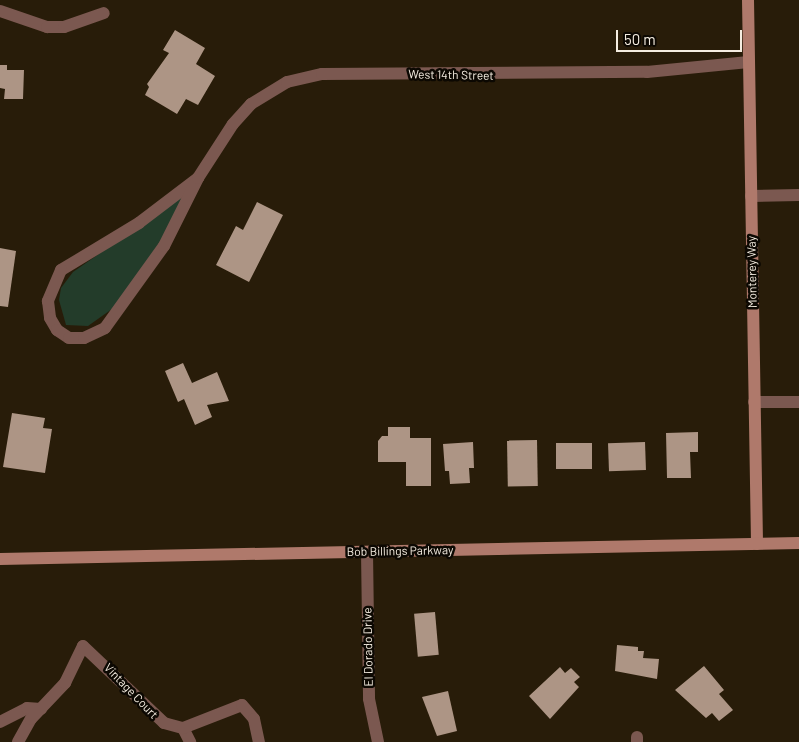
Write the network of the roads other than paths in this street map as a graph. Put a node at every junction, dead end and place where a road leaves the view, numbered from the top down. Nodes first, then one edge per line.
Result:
1 (748, 0) edge
2 (0, 11) edge
3 (104, 13) dead end
4 (749, 62) junction
5 (198, 178) junction
6 (799, 195) edge
7 (751, 196) junction
8 (754, 402) junction
9 (799, 402) edge
10 (799, 543) edge
11 (757, 544) junction
12 (367, 552) junction
13 (0, 559) edge
14 (40, 709) junction
15 (0, 722) edge
16 (184, 728) junction
17 (18, 742) edge
18 (190, 742) edge
19 (259, 742) edge
20 (378, 742) edge

1 - 4 main road, Monterey Way
2 - 3 street
4 - 5 street, West 14th Street
4 - 7 main road, Monterey Way
5 - 5 street, West 14th Street
6 - 7 street
7 - 8 main road, Monterey Way
8 - 9 street
8 - 11 main road, Monterey Way
10 - 11 main road, Bob Billings Parkway
11 - 12 main road, Bob Billings Parkway
12 - 13 main road, Bob Billings Parkway
12 - 20 street, El Dorado Drive
14 - 15 street
14 - 16 street, Vintage Court
14 - 17 street
16 - 18 street
16 - 19 street

